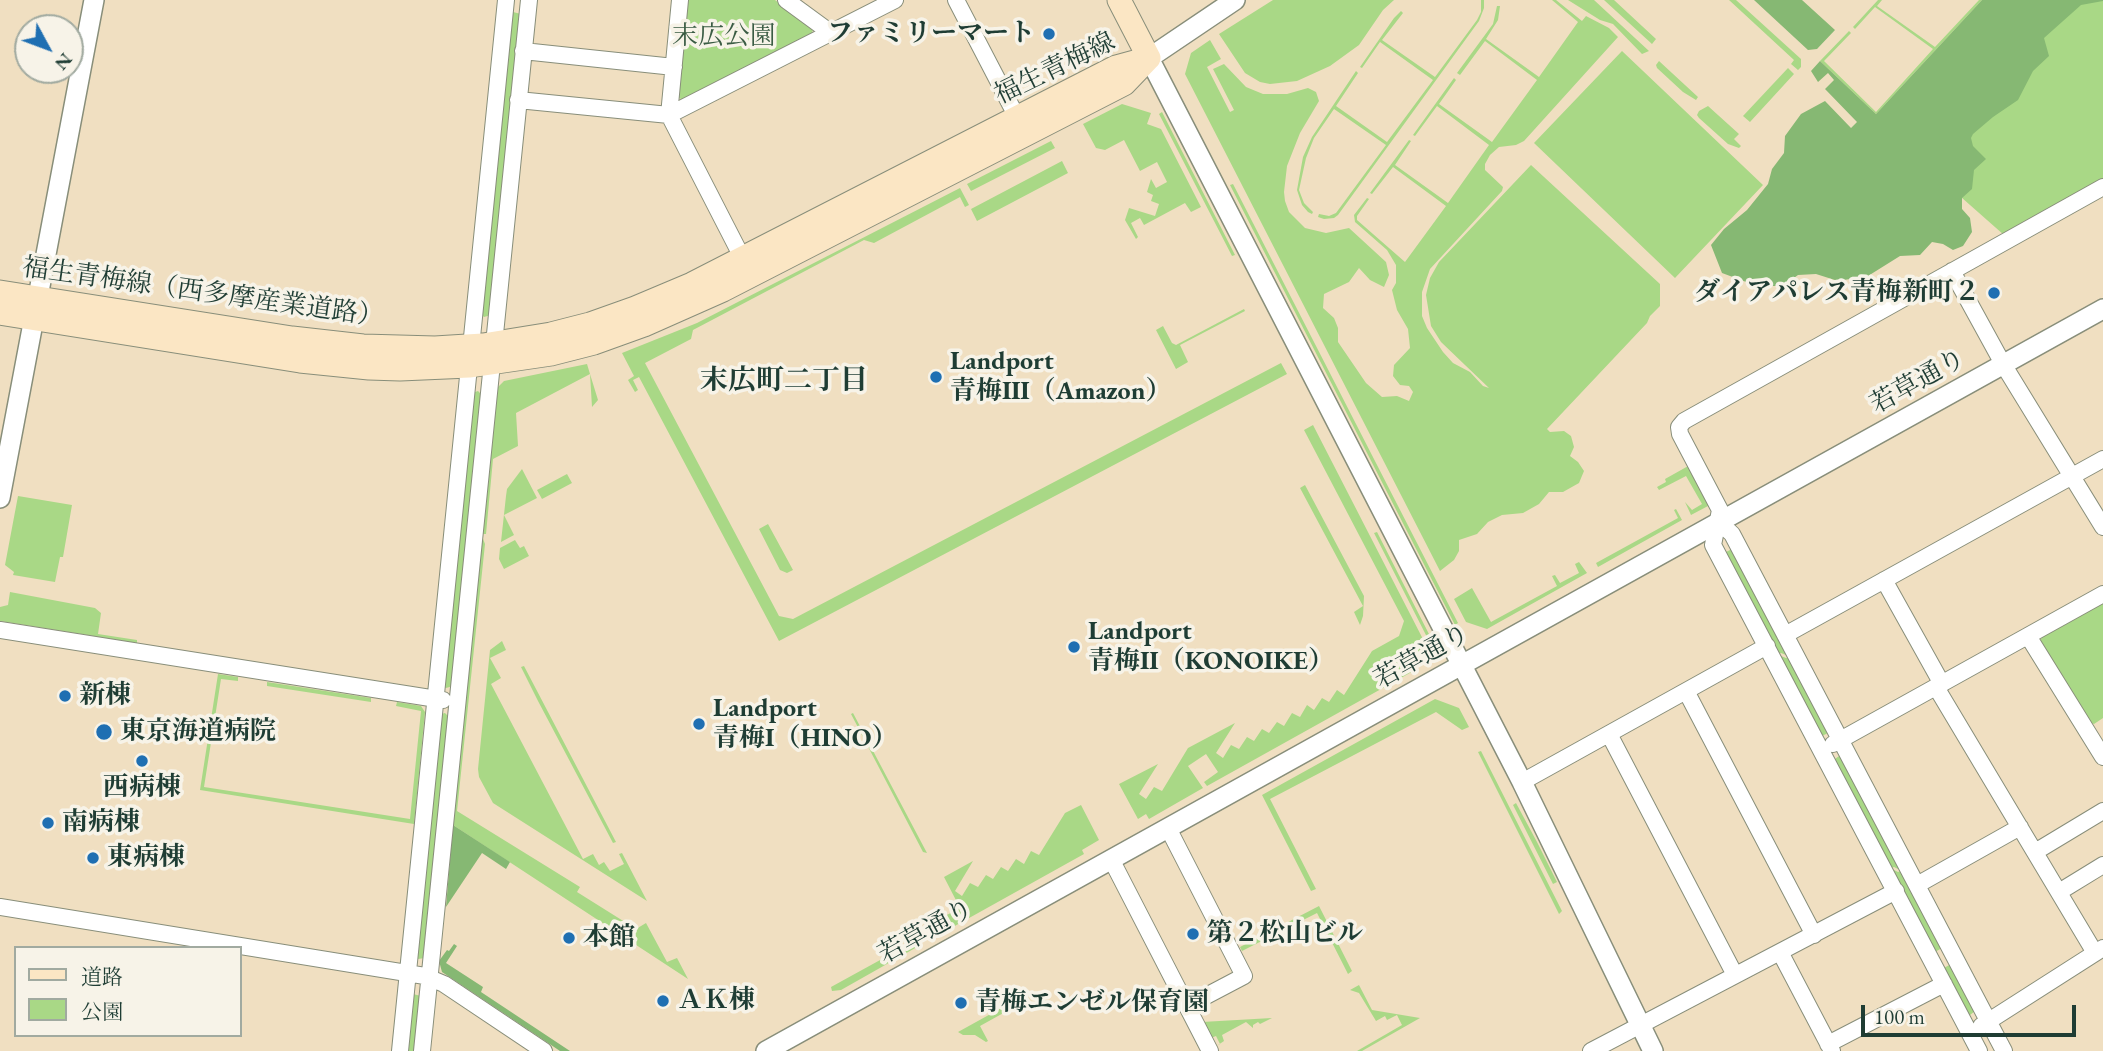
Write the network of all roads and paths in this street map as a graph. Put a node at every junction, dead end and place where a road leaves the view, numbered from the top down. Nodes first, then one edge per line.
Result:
1 (94, 0) edge
2 (503, 0) edge
3 (680, 0) edge
4 (786, 0) edge
5 (895, 0) edge
6 (956, 0) edge
7 (1119, 0) edge
8 (1235, 0) edge
9 (529, 1) edge
10 (831, 33) junction
11 (523, 51) junction
12 (1149, 58) junction
13 (674, 67) junction
14 (519, 100) junction
15 (669, 115) junction
16 (1022, 126) junction
17 (955, 164) joint
18 (2103, 187) edge
19 (884, 197) junction
20 (747, 267) junction
21 (1952, 271) junction
22 (0, 292) edge
23 (36, 309) junction
24 (2103, 309) edge
25 (0, 313) edge
26 (481, 354) junction
27 (2003, 364) junction
28 (2103, 459) edge
29 (2072, 476) junction
30 (0, 498) edge
31 (1718, 522) junction
32 (2103, 527) edge
33 (1884, 580) junction
34 (2103, 594) edge
35 (0, 630) edge
36 (1785, 635) junction
37 (2028, 636) junction
38 (1767, 646) junction
39 (1461, 666) junction
40 (1939, 686) junction
41 (1686, 691) junction
42 (435, 700) junction
43 (457, 702) junction
44 (2103, 723) edge
45 (2088, 733) junction
46 (1609, 734) junction
47 (1840, 740) junction
48 (1822, 750) junction
49 (2103, 757) edge
50 (1522, 782) junction
51 (2103, 811) edge
52 (2020, 827) junction
53 (1168, 828) junction
54 (2035, 852) junction
55 (1111, 859) junction
56 (2103, 865) edge
57 (1917, 885) junction
58 (1896, 891) junction
59 (2059, 892) junction
60 (0, 907) edge
61 (1814, 935) junction
62 (241, 946) edge
63 (242, 946) edge
64 (2099, 951) edge
65 (1780, 952) junction
66 (408, 973) junction
67 (1735, 975) junction
68 (429, 978) junction
69 (1944, 984) junction
70 (1187, 1006) junction
71 (1988, 1022) junction
72 (1641, 1024) junction
73 (1969, 1032) junction
74 (1830, 1047) edge
75 (770, 1050) edge
76 (400, 1051) edge
77 (422, 1051) edge
78 (544, 1051) edge
79 (1210, 1051) edge
80 (1591, 1051) edge
81 (1653, 1051) edge
82 (1979, 1051) edge
83 (2004, 1051) edge

1 - 23 street
2 - 9 street
2 - 26 street
3 - 13 street
4 - 10 street
5 - 10 street
6 - 16 street
7 - 12 main road
8 - 12 street
9 - 11 street
10 - 15 street
11 - 13 street
11 - 14 street
12 - 16 main road, 福生青梅線
12 - 39 street
13 - 15 street
14 - 15 street
14 - 26 street
15 - 20 street
16 - 17 main road, 福生青梅線
17 - 19 main road, 福生青梅線（西多摩産業道路）
18 - 21 street
19 - 20 main road, 福生青梅線（西多摩産業道路）
19 - 20 main road, 福生青梅線（西多摩産業道路）
20 - 26 main road, 福生青梅線（西多摩産業道路）
21 - 27 street
21 - 31 street
22 - 23 main road, 福生青梅線（西多摩産業道路）
23 - 25 main road, 福生青梅線（西多摩産業道路）
23 - 26 main road, 福生青梅線（西多摩産業道路）
23 - 30 street
24 - 27 street, 若草通り
26 - 42 street
26 - 43 street
27 - 29 street
27 - 31 street, 若草通り
28 - 29 street
29 - 32 street
29 - 33 street
31 - 36 street
31 - 38 street
31 - 39 street, 若草通り
33 - 36 street
33 - 40 street
34 - 37 street
35 - 42 street
36 - 47 street
37 - 40 street
37 - 45 street
38 - 41 street
38 - 48 street
39 - 50 street
39 - 53 street, 若草通り
40 - 47 street
40 - 52 street
41 - 46 street
41 - 61 street
42 - 43 street
42 - 66 street
43 - 68 street
44 - 45 street
45 - 49 street
46 - 50 street
46 - 67 street
47 - 48 street
47 - 57 street
48 - 58 street
50 - 72 street
51 - 54 street
52 - 54 street
52 - 57 street
53 - 55 street, 若草通り
53 - 70 street
54 - 59 street
55 - 70 street
55 - 75 street, 若草通り
56 - 59 street
57 - 71 street
58 - 61 street
58 - 69 street
59 - 64 street
60 - 62 street
61 - 65 street
63 - 66 street
64 - 71 street
65 - 67 street
65 - 74 street
66 - 68 street
66 - 76 street
67 - 72 street
68 - 77 street
68 - 78 street
69 - 73 street
69 - 74 street
70 - 79 street
71 - 73 street
71 - 83 street
72 - 80 street
72 - 81 street
73 - 82 street

